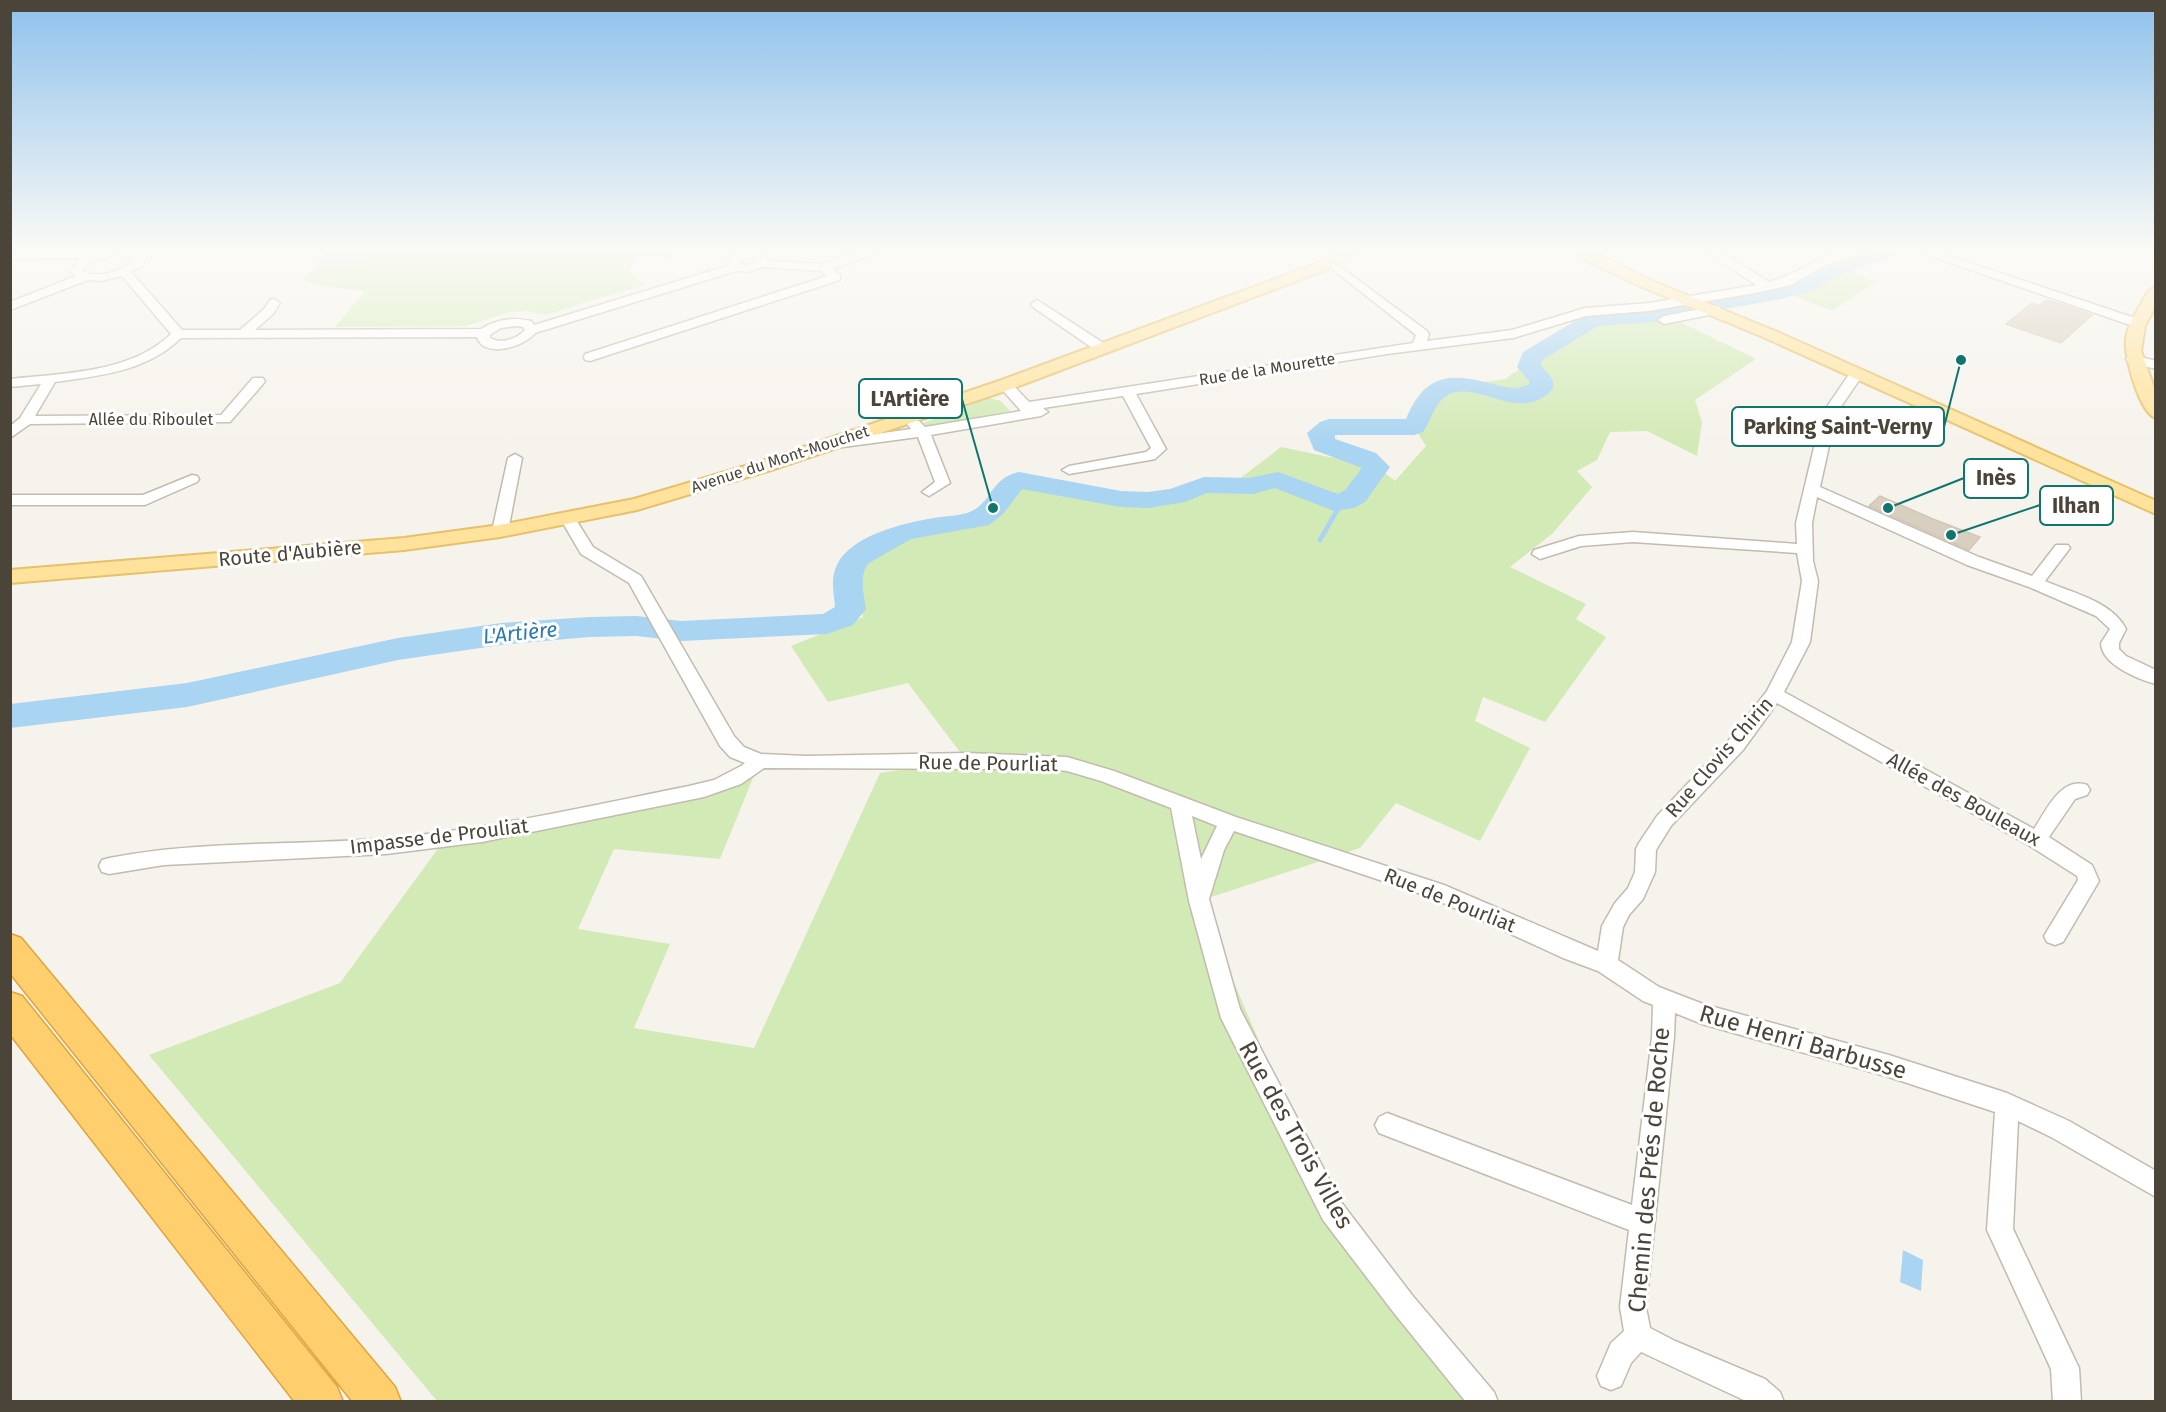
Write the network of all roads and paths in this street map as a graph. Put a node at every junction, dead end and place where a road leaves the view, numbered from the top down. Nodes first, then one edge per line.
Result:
1 (160, 313) edge
2 (267, 313) edge
3 (586, 313) edge
4 (726, 313) edge
5 (1050, 313) edge
6 (1199, 313) edge
7 (1396, 313) edge
8 (1582, 313) edge
9 (1682, 313) edge
10 (1720, 313) edge
11 (2107, 313) edge
12 (2143, 313) edge
13 (1664, 320) dead end
14 (2137, 323) junction
15 (531, 330) junction
16 (484, 333) junction
17 (178, 334) junction
18 (243, 334) junction
19 (1419, 345) junction
20 (1103, 349) junction
21 (590, 357) dead end
22 (2133, 359) junction
23 (2156, 365) edge
24 (1857, 373) junction
25 (50, 379) junction
26 (258, 381) dead end
27 (10, 382) edge
28 (1005, 385) junction
29 (1130, 394) junction
30 (1027, 410) junction
31 (2156, 412) edge
32 (918, 414) junction
33 (26, 420) junction
34 (920, 432) junction
35 (10, 434) edge
36 (826, 445) junction
37 (515, 458) dead end
38 (1069, 470) dead end
39 (192, 479) dead end
40 (1811, 489) junction
41 (930, 492) dead end
42 (10, 500) edge
43 (2156, 508) edge
44 (568, 518) junction
45 (500, 531) junction
46 (2062, 548) dead end
47 (1804, 549) junction
48 (1540, 554) dead end
49 (10, 577) edge
50 (2035, 583) junction
51 (2156, 678) edge
52 (1774, 694) junction
53 (760, 761) junction
54 (2080, 790) dead end
55 (1180, 804) junction
56 (1229, 822) junction
57 (2037, 840) junction
58 (109, 866) dead end
59 (1199, 901) junction
60 (2055, 936) dead end
61 (10, 948) edge
62 (1606, 964) junction
63 (1664, 999) junction
64 (10, 1007) edge
65 (2007, 1104) junction
66 (1387, 1125) dead end
67 (2156, 1185) edge
68 (1642, 1222) junction
69 (1638, 1336) junction
70 (1611, 1376) dead end
71 (322, 1401) edge
72 (380, 1401) edge
73 (1484, 1401) edge
74 (1770, 1401) edge
75 (2067, 1401) edge

1 - 17 street
2 - 18 street
3 - 15 street
4 - 21 street
5 - 20 street
6 - 20 main road, Avenue du Mont-Mouchet
7 - 19 street
8 - 19 street, Rue de la Mourette
9 - 13 street
10 - 24 main road
11 - 14 street
12 - 14 main road
14 - 22 main road
15 - 16 street
15 - 16 street
16 - 18 street
17 - 18 street
17 - 25 street
19 - 29 street, Rue de la Mourette
20 - 28 main road, Avenue du Mont-Mouchet
22 - 23 street
22 - 31 main road
24 - 40 street, Rue Clovis Chirin
24 - 43 main road
25 - 27 street
25 - 33 street
26 - 33 street, Allée du Riboulet
28 - 30 street
28 - 32 main road, Avenue du Mont-Mouchet
29 - 30 street, Rue de la Mourette
29 - 38 street
30 - 34 street, Rue de la Mourette
32 - 34 street
32 - 36 main road, Avenue du Mont-Mouchet
33 - 35 street
34 - 36 street, Rue de la Mourette
34 - 41 street
36 - 44 main road, Avenue du Mont-Mouchet
37 - 45 street
39 - 42 street
40 - 47 street, Rue Clovis Chirin
40 - 50 street
44 - 45 main road, Route d'Aubière
44 - 53 street, Rue de Pourliat
45 - 49 main road, Route d'Aubière
46 - 50 street
47 - 48 street
47 - 52 street, Rue Clovis Chirin
50 - 51 street
52 - 57 street, Allée des Bouleaux
52 - 62 street, Rue Clovis Chirin
53 - 55 street, Rue de Pourliat
53 - 58 street, Impasse de Prouliat
54 - 57 street
55 - 56 street, Rue de Pourliat
55 - 59 street, Rue des Trois Villes
56 - 59 street
56 - 62 street, Rue de Pourliat
57 - 60 street, Allée des Bouleaux
59 - 73 street, Rue des Trois Villes
61 - 72 highway
62 - 63 street, Rue Henri Barbusse
63 - 65 street, Rue Henri Barbusse
63 - 68 street, Chemin des Prés de Roche
64 - 71 highway
65 - 67 street, Rue Henri Barbusse
65 - 75 street
66 - 68 street
68 - 69 street, Chemin des Prés de Roche
69 - 70 street
69 - 74 street, Chemin des Prés de Roche

